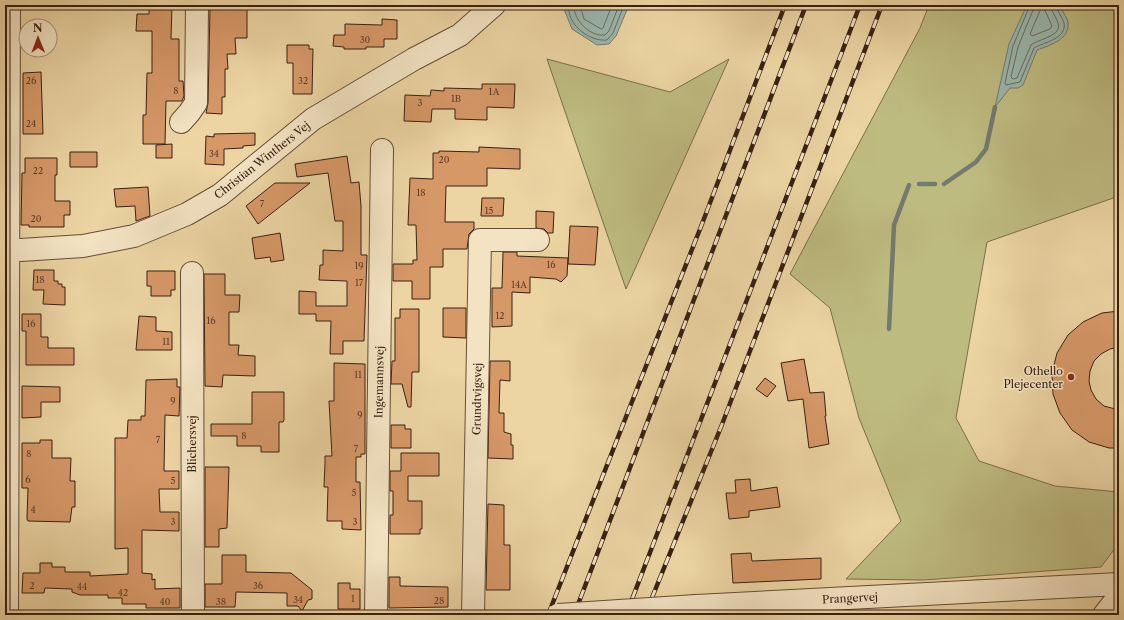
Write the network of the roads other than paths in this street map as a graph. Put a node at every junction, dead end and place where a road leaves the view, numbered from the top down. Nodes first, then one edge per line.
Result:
1 (9, 5) edge
2 (197, 5) edge
3 (494, 5) edge
4 (181, 122) dead end
5 (382, 150) dead end
6 (538, 240) dead end
7 (7, 251) edge
8 (192, 273) dead end
9 (1119, 584) edge
10 (1119, 596) edge
11 (782, 608) edge
12 (7, 615) edge
13 (193, 615) edge
14 (376, 615) edge
15 (473, 615) edge
16 (558, 615) edge
17 (1104, 615) edge

1 - 7 street
2 - 4 street
3 - 7 street, Christian Winthers Vej
5 - 14 street, Ingemannsvej
6 - 15 street, Grundtvigsvej
7 - 12 street
8 - 13 street, Blichersvej
9 - 11 street, Prangervej
10 - 17 street
11 - 16 street, Prangervej, bridge

